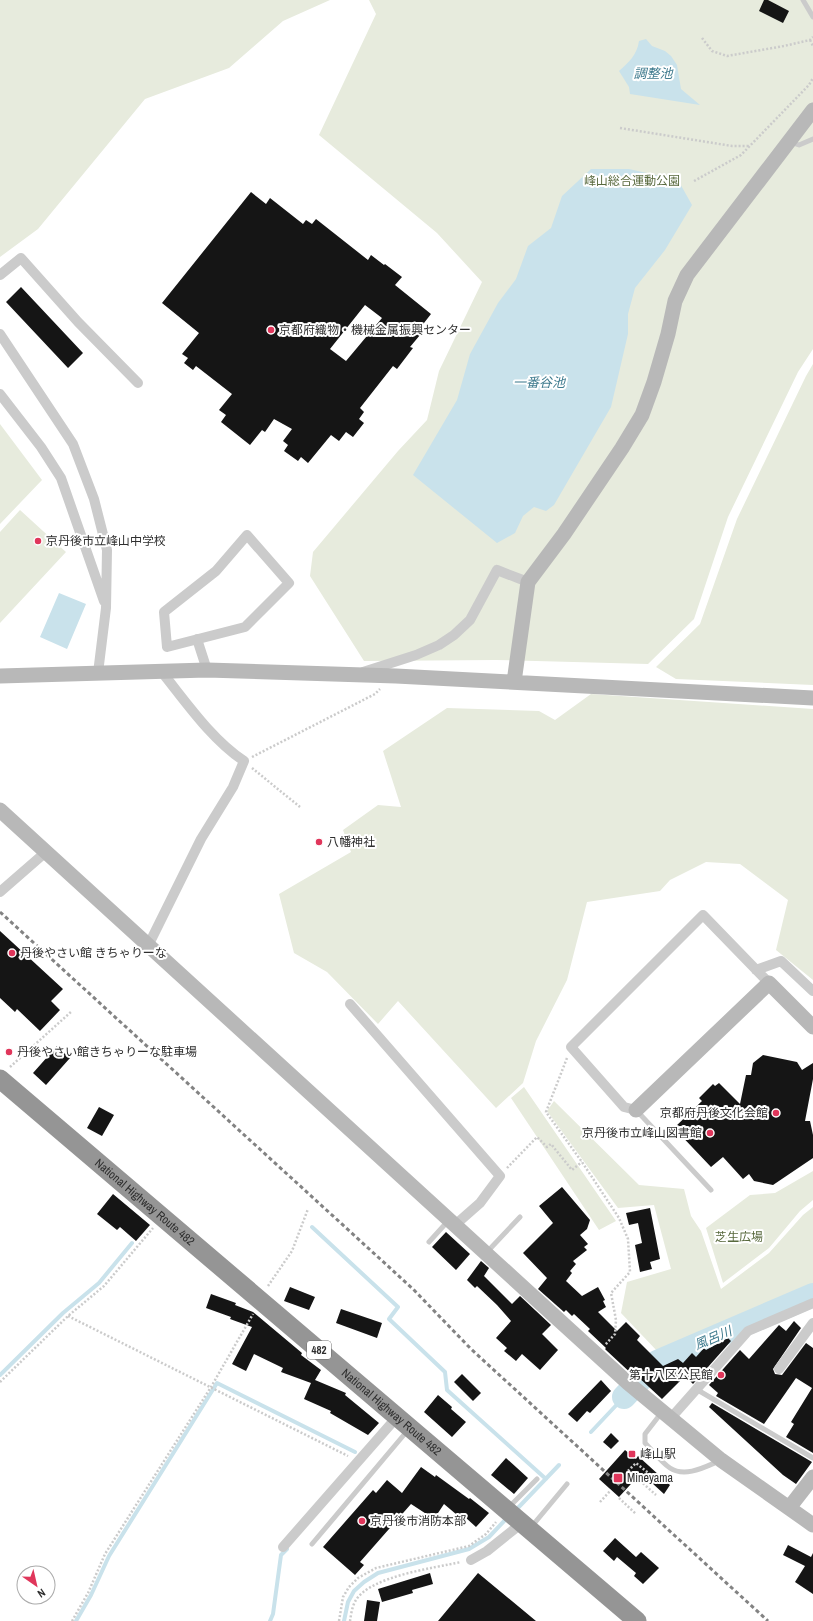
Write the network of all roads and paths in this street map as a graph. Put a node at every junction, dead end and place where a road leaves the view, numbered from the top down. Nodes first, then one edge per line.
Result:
1 (802, 0) edge
2 (813, 17) edge
3 (813, 37) edge
4 (702, 38) dead end
5 (810, 40) junction
6 (813, 46) edge
7 (813, 78) edge
8 (813, 110) edge
9 (620, 128) dead end
10 (813, 139) edge
11 (788, 142) junction
12 (751, 146) junction
13 (694, 181) dead end
14 (0, 275) edge
15 (0, 334) edge
16 (138, 383) dead end
17 (0, 394) edge
18 (528, 582) junction
19 (106, 608) junction
20 (197, 639) junction
21 (207, 670) junction
22 (161, 671) junction
23 (98, 673) junction
24 (355, 674) junction
25 (0, 676) edge
26 (396, 676) junction
27 (514, 682) junction
28 (813, 698) edge
29 (244, 761) junction
30 (300, 807) dead end
31 (0, 810) edge
32 (47, 851) junction
33 (0, 892) edge
34 (148, 946) junction
35 (756, 970) junction
36 (769, 983) junction
37 (813, 991) edge
38 (350, 1004) dead end
39 (72, 1011) dead end
40 (813, 1027) edge
41 (571, 1047) junction
42 (3, 1075) edge
43 (636, 1110) junction
44 (582, 1162) junction
45 (500, 1176) junction
46 (711, 1190) dead end
47 (308, 1209) dead end
48 (162, 1217) junction
49 (520, 1217) dead end
50 (452, 1222) junction
51 (429, 1242) dead end
52 (487, 1253) junction
53 (260, 1300) junction
54 (813, 1303) edge
55 (68, 1316) junction
56 (813, 1323) edge
57 (596, 1355) junction
58 (780, 1369) dead end
59 (0, 1382) edge
60 (211, 1387) junction
61 (696, 1389) junction
62 (666, 1415) junction
63 (403, 1422) junction
64 (813, 1458) edge
65 (721, 1460) junction
66 (358, 1461) junction
67 (628, 1471) dead end
68 (667, 1477) dead end
69 (813, 1477) edge
70 (637, 1478) dead end
71 (537, 1479) dead end
72 (567, 1484) dead end
73 (611, 1490) dead end
74 (656, 1496) dead end
75 (619, 1498) dead end
76 (600, 1502) dead end
77 (789, 1508) junction
78 (507, 1510) junction
79 (636, 1514) dead end
80 (813, 1525) edge
81 (525, 1526) junction
82 (312, 1544) dead end
83 (283, 1547) dead end
84 (471, 1560) joint
85 (72, 1621) edge
86 (339, 1621) edge
87 (350, 1621) edge
88 (637, 1621) edge

1 - 2 lane
3 - 5 path
4 - 5 path
5 - 6 path
7 - 12 path
8 - 11 street
9 - 12 path
10 - 11 lane
11 - 18 street
12 - 13 path
14 - 16 street
15 - 19 street
17 - 19 street
18 - 24 street
18 - 27 street
19 - 23 street
20 - 20 street
20 - 21 street
21 - 22 street
21 - 24 street
22 - 23 street
22 - 29 street
23 - 25 street
24 - 26 street
26 - 27 street
26 - 29 path
27 - 28 street
29 - 30 path
29 - 34 street
31 - 32 street
32 - 33 street
32 - 34 street
34 - 50 street
35 - 36 street
35 - 37 street
35 - 41 street
36 - 40 street
36 - 43 street
38 - 45 street
39 - 42 path
41 - 43 street
41 - 44 path
42 - 48 highway, National Highway Route 482 / 482
43 - 46 lane
44 - 45 path
44 - 57 path
45 - 50 street
47 - 53 path
48 - 53 highway, National Highway Route 482 / 482
48 - 55 path
49 - 52 lane
50 - 51 lane
50 - 52 street
52 - 57 street
53 - 60 path
53 - 63 highway, National Highway Route 482 / 482
54 - 61 street
55 - 59 path
55 - 60 path
56 - 58 street
57 - 62 street
60 - 66 path
60 - 85 path
61 - 62 street
61 - 64 lane
62 - 65 street
62 - 65 lane
63 - 66 street
63 - 78 highway, National Highway Route 482 / 482
63 - 82 lane
65 - 77 street
66 - 83 street
67 - 68 path
69 - 77 street
70 - 74 path
71 - 78 lane
72 - 81 lane
73 - 76 path
75 - 79 path
77 - 80 street
78 - 81 highway, National Highway Route 482 / 482
78 - 86 path
81 - 84 street
81 - 88 highway, National Highway Route 482 / 482
84 - 87 path

